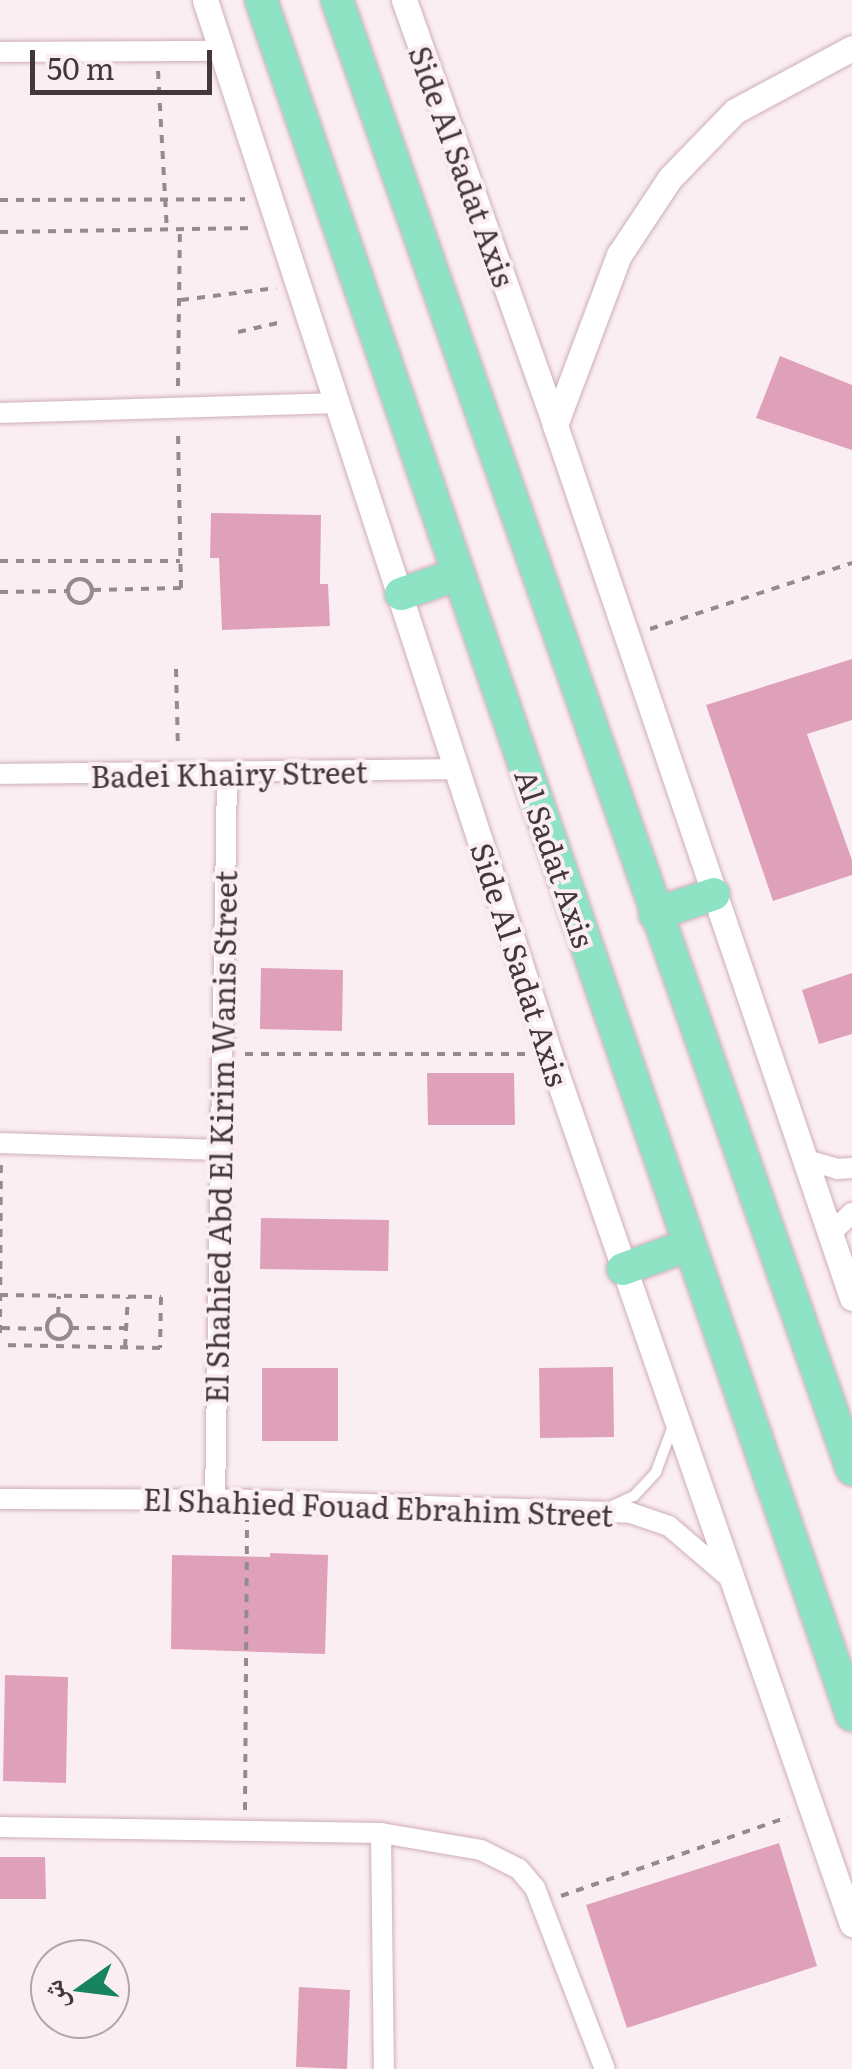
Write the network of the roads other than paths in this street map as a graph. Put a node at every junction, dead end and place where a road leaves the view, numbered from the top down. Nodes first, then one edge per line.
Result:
1 (205, 0) edge
2 (262, 0) edge
3 (337, 0) edge
4 (404, 0) edge
5 (852, 48) edge
6 (222, 51) junction
7 (0, 52) edge
8 (338, 403) junction
9 (0, 414) edge
10 (556, 425) junction
11 (459, 574) junction
12 (401, 594) junction
13 (457, 769) junction
14 (0, 774) edge
15 (227, 774) junction
16 (714, 894) junction
17 (655, 914) junction
18 (0, 1143) edge
19 (218, 1150) junction
20 (803, 1159) junction
21 (852, 1168) edge
22 (852, 1213) edge
23 (830, 1235) junction
24 (689, 1245) junction
25 (623, 1269) junction
26 (852, 1298) edge
27 (676, 1418) junction
28 (852, 1469) edge
29 (0, 1498) edge
30 (216, 1500) junction
31 (600, 1510) junction
32 (733, 1582) junction
33 (852, 1714) edge
34 (0, 1828) edge
35 (381, 1833) junction
36 (852, 1924) edge
37 (384, 2069) edge
38 (605, 2069) edge

1 - 6 street, Side Al Sadat Axis
2 - 11 main road, Al Sadat Axis
3 - 17 main road
4 - 10 street, Side Al Sadat Axis
5 - 10 street
6 - 7 street
6 - 8 street, Side Al Sadat Axis
8 - 9 street
8 - 12 street, Side Al Sadat Axis
10 - 16 street, Side Al Sadat Axis
11 - 12 main road
11 - 24 main road, Al Sadat Axis
12 - 13 street, Side Al Sadat Axis
13 - 15 street, Badei Khairy Street
13 - 25 street, Side Al Sadat Axis
14 - 15 street, Badei Khairy Street
15 - 19 street, El Shahied Abd El Kirim Wanis Street
16 - 17 main road
16 - 20 street, Side Al Sadat Axis
17 - 28 main road
18 - 19 street
19 - 30 street, El Shahied Abd El Kirim Wanis Street
20 - 21 street
20 - 23 street, Side Al Sadat Axis
22 - 23 street
23 - 26 street, Side Al Sadat Axis
24 - 25 main road
24 - 33 main road, Al Sadat Axis
25 - 27 street, Side Al Sadat Axis
27 - 31 lane
27 - 32 street, Side Al Sadat Axis
29 - 30 street, El Shahied Fouad Ebrahim Street
30 - 31 street, El Shahied Fouad Ebrahim Street
31 - 32 street, El Shahied Fouad Ebrahim Street
32 - 36 street, Side Al Sadat Axis
34 - 35 street
35 - 37 street
35 - 38 street

